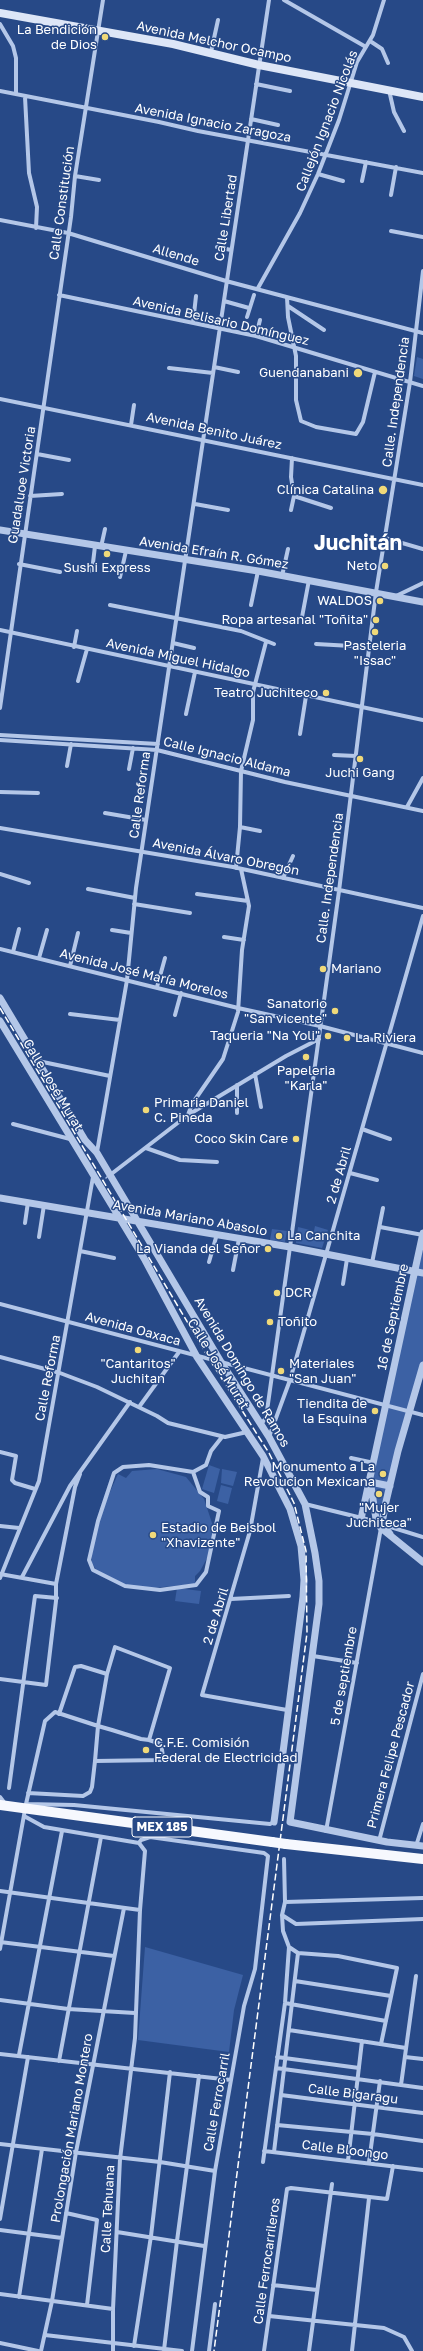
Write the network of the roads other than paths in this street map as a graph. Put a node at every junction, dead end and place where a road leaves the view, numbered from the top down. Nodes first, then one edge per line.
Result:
1 (103, 0) edge
2 (269, 0) edge
3 (284, 0) edge
4 (384, 0) edge
5 (0, 13) edge
6 (218, 20) dead end
7 (0, 24) edge
8 (98, 31) junction
9 (370, 42) junction
10 (366, 48) junction
11 (211, 52) junction
12 (388, 62) dead end
13 (259, 65) junction
14 (256, 84) junction
15 (350, 84) junction
16 (389, 90) junction
17 (0, 91) edge
18 (290, 91) dead end
19 (16, 94) junction
20 (25, 97) junction
21 (423, 97) edge
22 (87, 109) junction
23 (251, 119) junction
24 (278, 125) dead end
25 (404, 131) dead end
26 (248, 140) junction
27 (326, 154) junction
28 (366, 162) junction
29 (396, 167) junction
30 (423, 173) edge
31 (318, 174) junction
32 (75, 176) junction
33 (99, 180) dead end
34 (342, 181) dead end
35 (362, 181) dead end
36 (391, 195) dead end
37 (0, 220) edge
38 (36, 228) junction
39 (391, 231) dead end
40 (68, 233) junction
41 (423, 237) edge
42 (217, 247) dead end
43 (232, 250) junction
44 (423, 271) edge
45 (226, 281) junction
46 (258, 288) junction
47 (59, 295) junction
48 (196, 296) dead end
49 (254, 296) dead end
50 (288, 297) junction
51 (224, 301) junction
52 (288, 306) junction
53 (249, 308) junction
54 (248, 317) dead end
55 (260, 320) dead end
56 (193, 323) junction
57 (220, 329) junction
58 (324, 330) dead end
59 (416, 331) junction
60 (423, 333) edge
61 (256, 336) junction
62 (294, 346) junction
63 (214, 367) junction
64 (169, 368) dead end
65 (238, 372) dead end
66 (375, 372) junction
67 (213, 373) junction
68 (410, 382) junction
69 (423, 386) edge
70 (0, 399) edge
71 (134, 405) dead end
72 (44, 408) junction
73 (131, 424) junction
74 (204, 439) junction
75 (37, 454) junction
76 (292, 458) junction
77 (69, 460) dead end
78 (395, 478) junction
79 (423, 485) edge
80 (62, 494) dead end
81 (30, 496) junction
82 (294, 496) junction
83 (195, 504) junction
84 (331, 508) dead end
85 (228, 510) dead end
86 (292, 510) dead end
87 (105, 529) dead end
88 (0, 530) edge
89 (24, 534) junction
90 (385, 538) junction
91 (98, 546) junction
92 (288, 549) dead end
93 (423, 549) edge
94 (126, 551) junction
95 (186, 560) junction
96 (19, 564) junction
97 (92, 571) dead end
98 (258, 571) junction
99 (60, 572) dead end
100 (282, 576) junction
101 (120, 577) dead end
102 (309, 580) junction
103 (423, 583) edge
104 (376, 592) junction
105 (396, 597) junction
106 (423, 602) edge
107 (110, 605) dead end
108 (251, 605) dead end
109 (302, 617) dead end
110 (177, 619) junction
111 (0, 630) edge
112 (77, 631) dead end
113 (11, 633) junction
114 (266, 642) junction
115 (173, 643) junction
116 (274, 644) dead end
117 (316, 644) dead end
118 (74, 647) junction
119 (369, 647) junction
120 (194, 648) dead end
121 (87, 649) junction
122 (170, 667) junction
123 (195, 672) junction
124 (78, 681) dead end
125 (254, 685) junction
126 (306, 696) junction
127 (362, 706) junction
128 (0, 708) edge
129 (186, 714) dead end
130 (423, 720) edge
131 (300, 734) dead end
132 (0, 735) edge
133 (77, 739) junction
134 (0, 740) edge
135 (71, 744) junction
136 (77, 744) junction
137 (158, 744) junction
138 (133, 748) junction
139 (157, 750) junction
140 (334, 755) dead end
141 (356, 756) junction
142 (67, 766) dead end
143 (129, 769) dead end
144 (241, 771) junction
145 (423, 778) edge
146 (0, 792) edge
147 (38, 793) dead end
148 (351, 794) junction
149 (407, 807) junction
150 (423, 811) edge
151 (105, 814) dead end
152 (146, 820) junction
153 (240, 827) junction
154 (0, 828) edge
155 (260, 831) dead end
156 (142, 851) junction
157 (293, 856) dead end
158 (236, 868) junction
159 (241, 869) junction
160 (0, 874) edge
161 (283, 878) junction
162 (29, 883) dead end
163 (88, 889) dead end
164 (339, 891) junction
165 (197, 894) dead end
166 (135, 898) junction
167 (248, 902) junction
168 (134, 904) junction
169 (423, 908) edge
170 (190, 913) dead end
171 (423, 916) edge
172 (19, 929) dead end
173 (46, 930) dead end
174 (112, 930) dead end
175 (78, 933) dead end
176 (131, 934) junction
177 (224, 937) dead end
178 (244, 940) junction
179 (0, 949) edge
180 (13, 952) junction
181 (39, 958) junction
182 (165, 958) dead end
183 (70, 966) junction
184 (127, 980) junction
185 (158, 988) junction
186 (181, 993) junction
187 (0, 998) edge
188 (238, 1008) junction
189 (70, 1014) dead end
190 (175, 1015) dead end
191 (120, 1020) junction
192 (0, 1021) edge
193 (320, 1026) junction
194 (319, 1039) junction
195 (387, 1043) junction
196 (423, 1053) edge
197 (37, 1060) junction
198 (255, 1074) junction
199 (110, 1076) junction
200 (237, 1084) junction
201 (261, 1107) dead end
202 (237, 1113) dead end
203 (188, 1115) junction
204 (13, 1124) dead end
205 (362, 1129) junction
206 (71, 1139) junction
207 (390, 1139) dead end
208 (146, 1148) junction
209 (97, 1153) junction
210 (217, 1162) dead end
211 (350, 1174) junction
212 (110, 1175) junction
213 (93, 1176) junction
214 (377, 1180) dead end
215 (0, 1198) edge
216 (28, 1202) junction
217 (44, 1205) junction
218 (383, 1208) dead end
219 (86, 1213) junction
220 (118, 1218) junction
221 (138, 1222) junction
222 (25, 1223) dead end
223 (380, 1227) junction
224 (217, 1234) junction
225 (423, 1234) edge
226 (39, 1237) dead end
227 (239, 1239) junction
228 (290, 1247) junction
229 (80, 1251) junction
230 (327, 1254) junction
231 (114, 1258) dead end
232 (347, 1259) junction
233 (209, 1262) dead end
234 (372, 1263) junction
235 (233, 1270) dead end
236 (415, 1271) junction
237 (423, 1273) edge
238 (343, 1284) dead end
239 (0, 1304) edge
240 (68, 1322) junction
241 (179, 1352) junction
242 (0, 1357) edge
243 (197, 1357) junction
244 (220, 1362) junction
245 (423, 1365) edge
246 (60, 1373) junction
247 (271, 1376) junction
248 (290, 1380) junction
249 (130, 1402) junction
250 (386, 1405) junction
251 (139, 1407) junction
252 (410, 1412) junction
253 (423, 1415) edge
254 (260, 1424) junction
255 (247, 1432) junction
256 (222, 1437) junction
257 (269, 1437) junction
258 (0, 1452) edge
259 (263, 1456) junction
260 (351, 1458) dead end
261 (374, 1463) junction
262 (193, 1472) junction
263 (80, 1474) junction
264 (370, 1482) junction
265 (390, 1486) junction
266 (35, 1489) junction
267 (305, 1504) junction
268 (361, 1519) junction
269 (380, 1525) junction
270 (0, 1526) edge
271 (19, 1528) junction
272 (423, 1537) edge
273 (423, 1562) edge
274 (1, 1576) edge
275 (22, 1577) junction
276 (56, 1584) junction
277 (289, 1596) dead end
278 (57, 1598) junction
279 (231, 1599) junction
280 (313, 1656) junction
281 (356, 1663) junction
282 (107, 1674) junction
283 (423, 1674) edge
284 (0, 1679) edge
285 (24, 1682) junction
286 (287, 1710) junction
287 (59, 1714) junction
288 (98, 1726) junction
289 (150, 1740) junction
290 (95, 1761) junction
291 (9, 1788) dead end
292 (28, 1793) junction
293 (0, 1797) edge
294 (3, 1805) edge
295 (25, 1809) junction
296 (274, 1822) joint
297 (423, 1824) edge
298 (62, 1830) junction
299 (326, 1831) junction
300 (101, 1837) junction
301 (379, 1841) junction
302 (139, 1843) junction
303 (419, 1846) edge
304 (423, 1859) edge
305 (284, 1860) dead end
306 (0, 1891) edge
307 (11, 1892) junction
308 (49, 1898) junction
309 (423, 1898) edge
310 (285, 1902) junction
311 (89, 1903) junction
312 (124, 1908) junction
313 (140, 1910) junction
314 (282, 1915) junction
315 (423, 1919) edge
316 (1, 1943) edge
317 (40, 1947) junction
318 (289, 1947) junction
319 (0, 1949) edge
320 (79, 1952) junction
321 (298, 1953) junction
322 (114, 1956) junction
323 (416, 1976) dead end
324 (295, 1981) junction
325 (391, 1996) junction
326 (0, 2000) edge
327 (285, 2003) junction
328 (30, 2004) junction
329 (292, 2004) junction
330 (68, 2009) junction
331 (104, 2012) junction
332 (136, 2013) junction
333 (386, 2021) junction
334 (289, 2030) junction
335 (362, 2041) junction
336 (382, 2044) junction
337 (406, 2048) junction
338 (0, 2054) edge
339 (20, 2056) junction
340 (28, 2057) junction
341 (277, 2057) junction
342 (405, 2057) junction
343 (285, 2058) junction
344 (423, 2059) edge
345 (59, 2061) junction
346 (94, 2064) junction
347 (130, 2068) junction
348 (276, 2068) junction
349 (359, 2068) junction
350 (284, 2069) junction
351 (170, 2072) junction
352 (199, 2076) junction
353 (358, 2078) junction
354 (231, 2080) junction
355 (380, 2081) junction
356 (402, 2085) junction
357 (423, 2088) edge
358 (281, 2095) junction
359 (355, 2104) junction
360 (377, 2106) junction
361 (423, 2113) edge
362 (277, 2125) junction
363 (351, 2131) junction
364 (373, 2134) junction
365 (423, 2141) edge
366 (0, 2144) edge
367 (12, 2145) junction
368 (42, 2149) junction
369 (264, 2151) junction
370 (76, 2152) junction
371 (274, 2152) junction
372 (120, 2159) junction
373 (348, 2161) junction
374 (160, 2162) junction
375 (263, 2162) dead end
376 (369, 2162) junction
377 (393, 2166) junction
378 (187, 2167) junction
379 (423, 2170) edge
380 (215, 2171) junction
381 (332, 2184) dead end
382 (330, 2193) junction
383 (369, 2198) junction
384 (66, 2213) junction
385 (0, 2219) edge
386 (0, 2230) edge
387 (118, 2232) junction
388 (30, 2234) junction
389 (151, 2236) junction
390 (62, 2238) junction
391 (176, 2241) junction
392 (204, 2246) junction
393 (273, 2285) junction
394 (317, 2290) junction
395 (0, 2294) edge
396 (19, 2297) junction
397 (52, 2301) junction
398 (215, 2304) dead end
399 (87, 2305) junction
400 (113, 2308) junction
401 (269, 2316) junction
402 (314, 2321) junction
403 (356, 2324) junction
404 (45, 2335) junction
405 (0, 2343) edge
406 (114, 2344) junction
407 (134, 2346) junction
408 (164, 2350) junction
409 (38, 2351) edge
410 (41, 2351) edge
411 (113, 2351) edge
412 (182, 2351) edge
413 (192, 2351) edge
414 (210, 2351) edge
415 (264, 2351) edge
416 (309, 2351) edge
417 (352, 2351) edge
418 (412, 2351) edge

1 - 8 street, Calle Constitución
2 - 13 street, Calle Libertad
3 - 10 street
4 - 9 street, Callejón Ignacio Nicolás
5 - 8 main road, Avenida Melchor Ocampo
6 - 11 street
7 - 19 street
8 - 11 main road, Avenida Melchor Ocampo
8 - 22 street, Calle Constitución
9 - 10 street, Callejón Ignacio Nicolás
9 - 12 street
10 - 15 street, Callejón Ignacio Nicolás
11 - 13 main road, Avenida Melchor Ocampo
13 - 14 street, Calle Libertad
13 - 15 main road, Avenida Melchor Ocampo
14 - 18 street
14 - 23 street, Calle Libertad
15 - 16 main road, Avenida Melchor Ocampo
15 - 27 street, Callejón Ignacio Nicolás
16 - 21 main road, Avenida Melchor Ocampo
16 - 25 street
17 - 19 street, Avenida Ignacio Zaragoza
19 - 20 street, Avenida Ignacio Zaragoza
20 - 22 street, Avenida Ignacio Zaragoza
20 - 38 street
22 - 26 street, Avenida Ignacio Zaragoza
22 - 32 street, Calle Constitución
23 - 24 street
23 - 26 street, Calle Libertad
26 - 27 street, Avenida Ignacio Zaragoza
26 - 43 street, Calle Libertad
27 - 28 street, Avenida Ignacio Zaragoza
27 - 31 street, Callejón Ignacio Nicolás
28 - 29 street, Avenida Ignacio Zaragoza
28 - 35 street
29 - 30 street, Avenida Ignacio Zaragoza
29 - 36 street
31 - 34 street
31 - 46 street, Callejón Ignacio Nicolás
32 - 33 street
32 - 40 street, Calle Constitución
37 - 38 street, Allende
38 - 40 street, Allende
39 - 41 street
40 - 45 street, Allende
40 - 47 street, Calle Constitución
42 - 43 street
43 - 45 street, Calle Libertad
44 - 59 street, Calle. Independencia
45 - 46 street, Allende
45 - 51 street, Calle Libertad
46 - 50 street, Allende
47 - 56 street, Avenida Belisario Domínguez
47 - 72 street, Calle Constitución
48 - 56 street
49 - 53 street
50 - 52 street
50 - 59 street, Allende
51 - 53 street
51 - 57 street, Calle Libertad
52 - 58 street
52 - 62 street
53 - 54 street
55 - 61 street
56 - 57 street, Avenida Belisario Domínguez
57 - 61 street, Avenida Belisario Domínguez
57 - 63 street, Calle Libertad
59 - 60 street, Allende
59 - 68 street, Calle. Independencia
61 - 62 street, Avenida Belisario Domínguez
62 - 66 street, Avenida Belisario Domínguez
62 - 66 street
63 - 65 street
63 - 67 street, Calle Libertad
64 - 67 street
66 - 68 street, Avenida Belisario Domínguez
67 - 74 street, Calle Libertad
68 - 69 street, Avenida Belisario Domínguez
68 - 78 street, Calle. Independencia
70 - 72 street, Avenida Benito Juárez
71 - 73 street
72 - 73 street, Avenida Benito Juárez
72 - 75 street, Guadaluoe Victoria
73 - 74 street, Avenida Benito Juárez
74 - 76 street, Avenida Benito Juárez
74 - 83 street, Calle Reforma
75 - 77 street
75 - 81 street, Guadaluoe Victoria
76 - 78 street, Avenida Benito Juárez
76 - 82 street
78 - 79 street, Avenida Benito Juárez
78 - 90 street, Calle. Independencia
80 - 81 street
81 - 89 street, Guadaluoe Victoria
82 - 84 street
82 - 86 street
83 - 85 street
83 - 95 street, Calle Reforma
87 - 91 street
88 - 89 street, Avenida Efraín R. Gómez
89 - 91 street, Avenida Efraín R. Gómez
89 - 96 street, Guadaluoe Victoria
90 - 93 street
90 - 104 street, Calle. Independencia
91 - 94 street, Avenida Efraín R. Gómez
91 - 97 street
92 - 100 street
94 - 95 street, Avenida Efraín R. Gómez
94 - 101 street
95 - 98 street, Avenida Efraín R. Gómez
95 - 110 street, Calle Reforma
96 - 99 street
96 - 113 street, Guadaluoe Victoria
98 - 100 street, Avenida Efraín R. Gómez
98 - 108 street
100 - 102 street, Avenida Efraín R. Gómez
102 - 104 street, Avenida Efraín R. Gómez
102 - 109 street
103 - 105 street
104 - 105 street, Avenida Efraín R. Gómez
104 - 119 street, Calle. Independencia
105 - 106 street, Avenida Efraín R. Gómez
107 - 110 street
110 - 114 street
110 - 115 street, Calle Reforma
111 - 113 street, Avenida Miguel Hidalgo
112 - 118 street
113 - 118 street, Avenida Miguel Hidalgo
113 - 128 street, Guadaluoe Victoria
114 - 116 street
114 - 125 street
115 - 120 street
115 - 122 street, Calle Reforma
117 - 119 street
118 - 121 street, Avenida Miguel Hidalgo
119 - 127 street, Calle. Independencia
121 - 122 street, Avenida Miguel Hidalgo
121 - 124 street
122 - 123 street, Avenida Miguel Hidalgo
122 - 137 street, Calle Reforma
123 - 125 street, Avenida Miguel Hidalgo
123 - 129 street
125 - 126 street, Avenida Miguel Hidalgo
125 - 144 street
126 - 127 street, Avenida Miguel Hidalgo
126 - 131 street
127 - 130 street, Avenida Miguel Hidalgo
127 - 141 street, Calle. Independencia
132 - 133 street, Calle Ignacio Aldama
133 - 136 street
133 - 137 street, Calle Ignacio Aldama
134 - 135 street, Calle Ignacio Aldama
135 - 136 street, Calle Ignacio Aldama
135 - 142 street
136 - 138 street, Calle Ignacio Aldama
137 - 139 street, Calle Reforma
138 - 139 street, Calle Ignacio Aldama
138 - 143 street
139 - 144 street, Calle Ignacio Aldama
139 - 152 street, Calle Reforma
140 - 141 street
141 - 148 street, Calle. Independencia
144 - 148 street, Calle Ignacio Aldama
144 - 153 street
145 - 149 street
146 - 147 street
148 - 149 street, Calle Ignacio Aldama
148 - 164 street, Calle. Independencia
149 - 150 street, Calle Ignacio Aldama
151 - 152 street
152 - 156 street, Calle Reforma
153 - 155 street
153 - 158 street
154 - 156 street, Avenida Álvaro Obregón
156 - 158 street, Avenida Álvaro Obregón
156 - 166 street, Calle Reforma
157 - 161 street
158 - 159 street, Avenida Álvaro Obregón
159 - 161 street, Avenida Álvaro Obregón
159 - 167 street
160 - 162 street
161 - 164 street, Avenida Álvaro Obregón
163 - 166 street
164 - 169 street, Avenida Álvaro Obregón
164 - 193 street, Calle. Independencia
165 - 167 street
166 - 168 street, Calle Reforma
167 - 178 street
168 - 170 street
168 - 176 street, Calle Reforma
171 - 195 street, 2 de Abril
172 - 180 street
173 - 181 street
174 - 176 street
175 - 183 street
176 - 184 street, Calle Reforma
177 - 178 street
178 - 188 street
179 - 180 street, Avenida José María Morelos
180 - 181 street, Avenida José María Morelos
181 - 183 street, Avenida José María Morelos
182 - 185 street
183 - 184 street, Avenida José María Morelos
184 - 185 street, Avenida José María Morelos
184 - 191 street, Calle Reforma
185 - 186 street, Avenida José María Morelos
186 - 188 street, Avenida José María Morelos
186 - 190 street
187 - 197 street, Avenida Domingo de Ramos
188 - 193 street, Avenida José María Morelos
188 - 203 street
189 - 191 street
191 - 199 street, Calle Reforma
192 - 206 street, Calle José Murat
193 - 194 street, Calle. Independencia
193 - 195 street, Avenida José María Morelos
194 - 198 street
194 - 228 street, Calle. Independencia
195 - 196 street, Avenida José María Morelos
195 - 205 street, 2 de Abril
197 - 199 street
197 - 209 street, Avenida Domingo de Ramos
198 - 200 street
198 - 201 street
199 - 209 street, Calle Reforma
200 - 202 street
200 - 203 street
203 - 208 street
204 - 206 street
205 - 207 street
205 - 211 street, 2 de Abril
206 - 213 street, Calle José Murat
208 - 210 street
208 - 212 street
209 - 212 street, Avenida Domingo de Ramos
211 - 214 street
211 - 230 street, 2 de Abril
212 - 221 street, Avenida Domingo de Ramos
213 - 219 street, Calle Reforma
213 - 220 street, Calle José Murat
215 - 216 street, Avenida Mariano Abasolo
216 - 217 street, Avenida Mariano Abasolo
216 - 222 street
217 - 219 street, Avenida Mariano Abasolo
217 - 226 street
218 - 223 street
219 - 220 street, Avenida Mariano Abasolo
219 - 229 street, Calle Reforma
220 - 221 street, Avenida Mariano Abasolo
220 - 243 street, Calle José Murat
221 - 224 street, Avenida Mariano Abasolo
221 - 244 street, Avenida Domingo de Ramos
223 - 225 street
223 - 234 street
224 - 227 street, Avenida Mariano Abasolo
224 - 233 street
225 - 236 street, 16 de Septiembre
227 - 228 street, Avenida Mariano Abasolo
227 - 235 street
228 - 230 street, Avenida Mariano Abasolo
228 - 247 street, Calle. Independencia
229 - 231 street
229 - 240 street, Calle Reforma
230 - 232 street, Avenida Mariano Abasolo
230 - 248 street, 2 de Abril
232 - 234 street, Avenida Mariano Abasolo
232 - 238 street
234 - 236 street, Avenida Mariano Abasolo
236 - 237 street, Avenida Mariano Abasolo
236 - 250 street, 16 de Septiembre
239 - 240 street, Avenida Oaxaca
240 - 241 street, Avenida Oaxaca
240 - 246 street, Calle Reforma
241 - 243 street, Avenida Oaxaca
241 - 251 street
242 - 246 street
243 - 244 street, Avenida Oaxaca
243 - 255 street, Calle José Murat
244 - 247 street, Avenida Oaxaca
244 - 254 street, Avenida Domingo de Ramos
245 - 252 street
246 - 249 street
246 - 266 street, Calle Reforma
247 - 248 street, Avenida Oaxaca
247 - 254 street, Calle. Independencia
248 - 250 street, Avenida Oaxaca
248 - 257 street, 2 de Abril
249 - 251 street
249 - 263 street
250 - 252 street, Avenida Oaxaca
250 - 261 street, 16 de Septiembre
251 - 256 street
252 - 253 street, Avenida Oaxaca
252 - 265 street
254 - 257 street, Avenida Domingo de Ramos
255 - 256 street
255 - 259 street, Calle José Murat
256 - 262 street
257 - 267 street, Avenida Domingo de Ramos
258 - 266 street
259 - 279 street, 2 de Abril
259 - 286 street, Calle José Murat
260 - 261 street
261 - 264 street, 16 de Septiembre
262 - 262 street
263 - 275 street
263 - 276 street
264 - 265 street
264 - 268 street, 16 de Septiembre
264 - 269 street
265 - 269 street
266 - 271 street, Calle Reforma
267 - 268 street
267 - 280 street, Avenida Domingo de Ramos
268 - 269 street
269 - 272 street
269 - 273 street
269 - 281 street, 5 de septiembre
270 - 271 street
271 - 274 street, Calle Reforma
274 - 275 street
275 - 276 street
276 - 278 street
277 - 279 street
278 - 285 street
278 - 285 street
279 - 286 street, 2 de Abril
280 - 281 street
280 - 299 street, Avenida Domingo de Ramos
281 - 299 street, 5 de septiembre
282 - 287 street
282 - 288 street
282 - 289 street
283 - 301 street, Primera Felipe Pescador
284 - 285 street
285 - 291 street
286 - 296 street, Calle José Murat
287 - 288 street
287 - 292 street
288 - 289 street
288 - 290 street
289 - 290 street
290 - 292 street
292 - 295 street
293 - 294 street
294 - 295 main road, MEX 185
295 - 296 street
295 - 298 street
295 - 304 main road, MEX 185, bridge
295 - 307 street
297 - 303 street
298 - 300 street
298 - 308 street
299 - 301 street
300 - 302 street
300 - 311 street
301 - 303 street
302 - 313 street, Calle Tehuana
302 - 354 street, Calle Ferrocarril
305 - 310 street
306 - 307 street
307 - 308 street
307 - 316 street
308 - 311 street
308 - 317 street
309 - 310 street
310 - 314 street
311 - 312 street
311 - 320 street
312 - 313 street
312 - 322 street, Prolongación Mariano Montero
313 - 332 street, Calle Tehuana
314 - 315 street
314 - 318 street
316 - 317 street
316 - 319 street
317 - 320 street
317 - 328 street
318 - 321 street
318 - 327 street
320 - 322 street
320 - 330 street
321 - 324 street
321 - 325 street
322 - 331 street, Prolongación Mariano Montero
323 - 337 street
324 - 325 street
324 - 329 street
325 - 333 street
326 - 328 street
327 - 329 street
327 - 341 street
328 - 330 street
328 - 339 street
329 - 333 street
329 - 334 street
330 - 331 street
330 - 345 street
331 - 332 street
331 - 346 street, Prolongación Mariano Montero
332 - 347 street, Calle Tehuana
333 - 336 street
334 - 335 street
334 - 343 street
335 - 336 street
335 - 349 street
336 - 337 street
337 - 342 street
338 - 339 street
339 - 340 street
340 - 345 street
340 - 367 street
341 - 343 street
341 - 348 street
342 - 344 street
342 - 356 street
343 - 349 street
343 - 350 street
345 - 346 street
346 - 347 street
346 - 370 street, Prolongación Mariano Montero
347 - 351 street
347 - 372 street, Calle Tehuana
348 - 350 street
348 - 369 street
349 - 353 street
350 - 353 street
350 - 358 street
351 - 352 street
351 - 374 street
352 - 354 street
352 - 378 street
353 - 355 street
353 - 359 street
354 - 380 street, Calle Ferrocarril
355 - 356 street
355 - 360 street
356 - 357 street
358 - 359 street, Calle Bigaragu
358 - 362 street
359 - 360 street, Calle Bigaragu
359 - 363 street
360 - 361 street, Calle Bigaragu
360 - 364 street
362 - 363 street
362 - 371 street
363 - 364 street
363 - 373 street
364 - 365 street
364 - 376 street
366 - 367 street
367 - 368 street
367 - 385 street
368 - 370 street
368 - 388 street
369 - 371 street, Calle Bloongo
369 - 375 street
370 - 372 street
370 - 384 street, Prolongación Mariano Montero
371 - 373 street, Calle Bloongo
372 - 374 street
372 - 387 street, Calle Tehuana
373 - 376 street, Calle Bloongo
374 - 378 street
374 - 389 street
376 - 377 street, Calle Bloongo
377 - 379 street, Calle Bloongo
377 - 383 street, Calle Ferrocarrileros
378 - 380 street
378 - 391 street
380 - 392 street, Calle Ferrocarril
381 - 382 street
382 - 383 street, Calle Ferrocarrileros
382 - 393 street, Calle Ferrocarrileros
382 - 394 street
383 - 403 street
384 - 390 street, Prolongación Mariano Montero
384 - 399 street
386 - 388 street
387 - 389 street
387 - 400 street, Calle Tehuana
388 - 390 street
388 - 396 street
389 - 391 street
389 - 407 street
390 - 397 street, Prolongación Mariano Montero
391 - 392 street
391 - 408 street
392 - 413 street, Calle Ferrocarril
393 - 394 street
393 - 401 street, Calle Ferrocarrileros
394 - 402 street
395 - 396 street
396 - 397 street
397 - 399 street
397 - 404 street, Prolongación Mariano Montero
398 - 414 street
399 - 400 street
400 - 406 street, Calle Tehuana
401 - 402 street
401 - 415 street, Calle Ferrocarrileros
402 - 403 street
402 - 416 street
403 - 417 street
403 - 418 street
404 - 406 street
404 - 410 street, Prolongación Mariano Montero
405 - 409 street
406 - 407 street
406 - 411 street, Calle Tehuana
407 - 408 street
408 - 412 street

